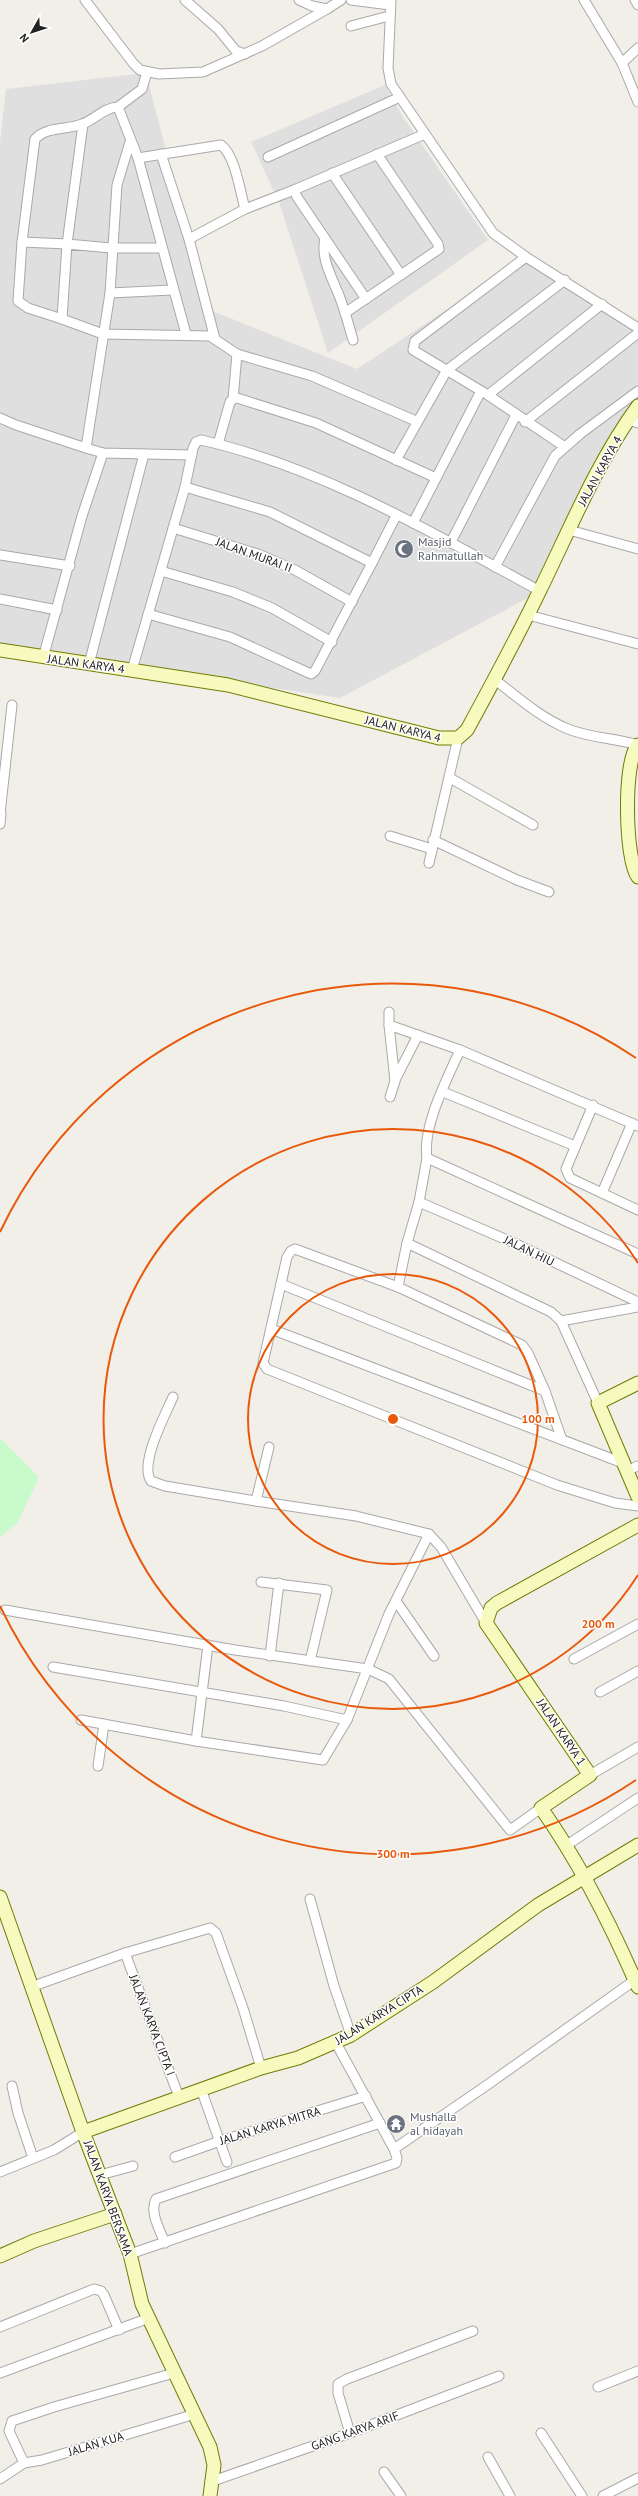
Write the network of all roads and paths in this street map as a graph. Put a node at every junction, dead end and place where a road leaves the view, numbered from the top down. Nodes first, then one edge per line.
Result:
1 (86, 0) edge
2 (186, 0) edge
3 (299, 0) edge
4 (341, 0) edge
5 (351, 0) edge
6 (584, 0) edge
7 (635, 0) edge
8 (390, 2) edge
9 (638, 5) edge
10 (327, 9) junction
11 (389, 16) junction
12 (351, 26) dead end
13 (638, 48) edge
14 (245, 54) junction
15 (622, 63) junction
16 (147, 72) junction
17 (400, 97) junction
18 (638, 102) edge
19 (118, 107) junction
20 (83, 124) junction
21 (425, 134) junction
22 (130, 142) junction
23 (161, 154) junction
24 (377, 154) junction
25 (268, 157) dead end
26 (138, 158) junction
27 (332, 173) junction
28 (294, 190) junction
29 (245, 209) junction
30 (324, 238) junction
31 (189, 239) junction
32 (22, 242) junction
33 (67, 244) junction
34 (111, 248) junction
35 (161, 248) junction
36 (526, 257) junction
37 (401, 275) junction
38 (565, 280) junction
39 (172, 290) junction
40 (110, 293) junction
41 (366, 299) junction
42 (602, 304) junction
43 (345, 313) junction
44 (62, 319) junction
45 (638, 328) edge
46 (638, 333) edge
47 (103, 334) junction
48 (186, 334) junction
49 (215, 340) junction
50 (352, 340) dead end
51 (237, 354) junction
52 (447, 370) junction
53 (638, 392) edge
54 (485, 393) junction
55 (233, 399) junction
56 (638, 406) edge
57 (516, 415) junction
58 (0, 418) edge
59 (416, 421) junction
60 (525, 422) junction
61 (633, 422) edge
62 (218, 444) junction
63 (565, 447) junction
64 (86, 448) junction
65 (104, 453) junction
66 (144, 454) junction
67 (192, 455) junction
68 (396, 460) junction
69 (436, 478) junction
70 (185, 487) junction
71 (396, 516) junction
72 (413, 523) junction
73 (173, 528) junction
74 (569, 530) junction
75 (451, 542) junction
76 (638, 549) edge
77 (0, 555) edge
78 (372, 563) junction
79 (70, 566) junction
80 (495, 567) junction
81 (161, 571) junction
82 (540, 591) junction
83 (0, 599) edge
84 (352, 602) junction
85 (57, 610) junction
86 (148, 614) junction
87 (528, 615) junction
88 (332, 642) junction
89 (638, 644) edge
90 (0, 650) edge
91 (43, 658) junction
92 (89, 664) junction
93 (132, 670) junction
94 (494, 679) junction
95 (12, 705) dead end
96 (458, 738) junction
97 (638, 745) edge
98 (450, 778) junction
99 (1, 814) edge
100 (0, 824) edge
101 (533, 825) dead end
102 (390, 836) dead end
103 (433, 844) junction
104 (429, 863) dead end
105 (638, 877) edge
106 (549, 892) dead end
107 (389, 1012) dead end
108 (389, 1025) junction
109 (418, 1035) junction
110 (460, 1050) junction
111 (395, 1080) junction
112 (443, 1092) junction
113 (390, 1097) dead end
114 (593, 1106) junction
115 (635, 1124) edge
116 (575, 1146) junction
117 (427, 1158) junction
118 (602, 1193) junction
119 (419, 1202) junction
120 (638, 1210) edge
121 (407, 1243) junction
122 (638, 1254) edge
123 (281, 1284) junction
124 (398, 1287) junction
125 (638, 1302) edge
126 (638, 1307) edge
127 (561, 1321) junction
128 (270, 1329) junction
129 (638, 1383) edge
130 (545, 1391) junction
131 (173, 1397) dead end
132 (598, 1403) junction
133 (562, 1440) junction
134 (269, 1447) dead end
135 (638, 1466) edge
136 (624, 1467) junction
137 (638, 1497) edge
138 (256, 1501) junction
139 (638, 1506) edge
140 (638, 1525) edge
141 (429, 1534) junction
142 (261, 1582) dead end
143 (279, 1582) junction
144 (396, 1601) junction
145 (5, 1610) dead end
146 (486, 1623) junction
147 (638, 1624) edge
148 (208, 1645) junction
149 (270, 1656) junction
150 (434, 1656) dead end
151 (574, 1659) dead end
152 (310, 1661) junction
153 (53, 1667) dead end
154 (368, 1669) junction
155 (638, 1671) edge
156 (600, 1692) dead end
157 (202, 1693) junction
158 (81, 1720) dead end
159 (348, 1720) junction
160 (104, 1724) junction
161 (196, 1741) junction
162 (638, 1747) edge
163 (98, 1766) dead end
164 (590, 1776) junction
165 (638, 1798) edge
166 (541, 1808) junction
167 (567, 1845) junction
168 (638, 1845) edge
169 (584, 1877) junction
170 (310, 1899) dead end
171 (1, 1902) edge
172 (124, 1953) junction
173 (636, 1984) edge
174 (31, 1987) junction
175 (351, 2035) junction
176 (336, 2043) junction
177 (261, 2068) junction
178 (12, 2086) dead end
179 (201, 2089) junction
180 (366, 2096) junction
181 (179, 2097) junction
182 (380, 2123) junction
183 (83, 2132) junction
184 (220, 2140) junction
185 (394, 2149) junction
186 (175, 2157) dead end
187 (33, 2158) junction
188 (227, 2162) dead end
189 (133, 2166) dead end
190 (0, 2172) edge
191 (100, 2175) junction
192 (114, 2214) junction
193 (165, 2243) junction
194 (130, 2254) junction
195 (0, 2256) edge
196 (149, 2318) junction
197 (0, 2327) edge
198 (119, 2330) junction
199 (473, 2331) dead end
200 (638, 2371) edge
201 (0, 2373) edge
202 (174, 2373) junction
203 (499, 2376) dead end
204 (598, 2387) dead end
205 (195, 2414) junction
206 (350, 2433) junction
207 (541, 2433) dead end
208 (488, 2457) dead end
209 (24, 2463) junction
210 (384, 2472) dead end
211 (638, 2478) edge
212 (0, 2479) edge
213 (210, 2482) junction
214 (210, 2496) edge
215 (401, 2496) edge
216 (510, 2496) edge
217 (582, 2496) edge
218 (603, 2496) edge

1 - 16 street
2 - 14 street
3 - 10 street
4 - 10 street
5 - 8 street
6 - 15 street
7 - 9 street
8 - 11 street
10 - 14 street
11 - 12 street
11 - 17 street
13 - 15 street
14 - 16 street
15 - 18 street
16 - 19 street
17 - 21 street
17 - 25 street
19 - 20 street
19 - 22 street
20 - 32 street
20 - 33 street
21 - 24 street
21 - 36 street
22 - 26 street
22 - 34 street
23 - 26 street
23 - 29 street
23 - 31 street
24 - 27 street
24 - 37 street
26 - 35 street
27 - 28 street
27 - 37 street
28 - 29 street
28 - 30 street
29 - 31 street
30 - 41 street
30 - 43 street
31 - 49 street
32 - 33 street
32 - 44 street
33 - 34 street
33 - 44 street
34 - 35 street
34 - 40 street
35 - 39 street
36 - 38 street
36 - 52 street
37 - 41 street
38 - 42 street
38 - 52 street
39 - 40 street
39 - 48 street
40 - 47 street
41 - 43 street
42 - 45 street
42 - 54 street
43 - 50 street
44 - 47 street
46 - 60 street
47 - 48 street
47 - 64 street
48 - 49 street
49 - 51 street
51 - 55 street
51 - 59 street
52 - 54 street
52 - 59 street
53 - 63 street
54 - 57 street
54 - 69 street
55 - 62 street
55 - 68 street
56 - 61 street, JALAN KARYA 4
57 - 60 street
57 - 75 street
58 - 64 street
59 - 68 street
60 - 63 street
61 - 74 street, JALAN KARYA 4
62 - 67 street
62 - 71 street
63 - 80 street
64 - 65 street
65 - 66 street
65 - 79 street
66 - 67 street
66 - 92 street
67 - 70 street
68 - 69 street
69 - 72 street
70 - 73 street
70 - 78 street
71 - 72 street
71 - 78 street
72 - 75 street
73 - 81 street
73 - 84 street, JALAN MURAI II
74 - 76 street
74 - 82 street, JALAN KARYA 4
75 - 80 street
77 - 79 street
78 - 84 street
79 - 85 street
80 - 82 street
81 - 86 street
81 - 88 street
82 - 87 street, JALAN KARYA 4
83 - 85 street
84 - 88 street
85 - 91 street
86 - 88 street
86 - 93 street
87 - 89 street
87 - 94 street, JALAN KARYA 4
90 - 91 street, JALAN KARYA 4
91 - 92 street, JALAN KARYA 4
92 - 93 street, JALAN KARYA 4
93 - 96 street, JALAN KARYA 4
94 - 96 street, JALAN KARYA 4
94 - 97 street
95 - 99 street
96 - 98 street
97 - 105 street
98 - 101 street
98 - 103 street
99 - 100 street
102 - 103 street
103 - 104 street
103 - 106 street
107 - 108 street
108 - 109 street
108 - 111 street
109 - 110 street
109 - 111 street
110 - 112 street
110 - 114 street
111 - 113 street
112 - 116 street
112 - 117 street
114 - 115 street
114 - 116 street
115 - 118 street
116 - 118 street
117 - 119 street
117 - 122 street
118 - 120 street
119 - 121 street
119 - 125 street, JALAN HIU
121 - 124 street
121 - 127 street
123 - 124 street
123 - 128 street
123 - 130 street
124 - 130 street
126 - 127 street
127 - 132 street
128 - 133 street
128 - 139 street
129 - 132 street
130 - 133 street
131 - 138 street
132 - 136 street
133 - 136 street
134 - 138 street
135 - 136 street
136 - 137 street
138 - 141 street
140 - 146 street
141 - 144 street
141 - 146 street
142 - 143 street
143 - 149 street
143 - 152 street
144 - 150 street
144 - 154 street
145 - 148 street
146 - 164 street, JALAN KARYA 1
147 - 151 street
148 - 149 street
148 - 157 street
149 - 152 street
152 - 154 street
153 - 157 street
154 - 159 street
154 - 166 street
155 - 156 street
157 - 159 street
157 - 161 street
158 - 160 street
159 - 161 street
160 - 161 street
160 - 163 street
162 - 164 street
164 - 166 street, JALAN KARYA 1
165 - 167 street
166 - 167 street
167 - 169 street
168 - 169 street, JALAN KARYA CIPTA
169 - 173 street
169 - 175 street, JALAN KARYA CIPTA
170 - 175 street
171 - 174 street, JALAN KARYA BERSAMA
172 - 174 street
172 - 177 street
172 - 181 street, JALAN KARYA CIPTA I
173 - 185 street
174 - 183 street, JALAN KARYA BERSAMA
175 - 176 street, JALAN KARYA CIPTA
176 - 177 street, JALAN KARYA CIPTA
176 - 180 street
177 - 179 street, JALAN KARYA CIPTA
178 - 187 street
179 - 181 street, JALAN KARYA CIPTA
179 - 184 street
180 - 182 street
180 - 184 street, JALAN KARYA MITRA
181 - 183 street, JALAN KARYA CIPTA
182 - 185 street
182 - 193 street
183 - 187 street
183 - 191 street, JALAN KARYA BERSAMA
184 - 186 street, JALAN KARYA MITRA
184 - 188 street
185 - 193 street
187 - 190 street
189 - 191 street
191 - 192 street, JALAN KARYA BERSAMA
192 - 194 street, JALAN KARYA BERSAMA
192 - 195 street
193 - 194 street
194 - 196 street, JALAN KARYA BERSAMA
196 - 198 street
196 - 202 street, JALAN KARYA BERSAMA
197 - 198 street
198 - 201 street
199 - 206 street
200 - 204 street
202 - 205 street, JALAN KARYA BERSAMA
202 - 209 street
203 - 206 street, GANG KARYA ARIF
205 - 209 street, JALAN KUA
205 - 213 street, JALAN KARYA BERSAMA
206 - 213 street, GANG KARYA ARIF
207 - 217 street
208 - 216 street
209 - 212 street, JALAN KUA
210 - 215 street
211 - 218 street
213 - 214 street, JALAN KARYA BERSAMA

